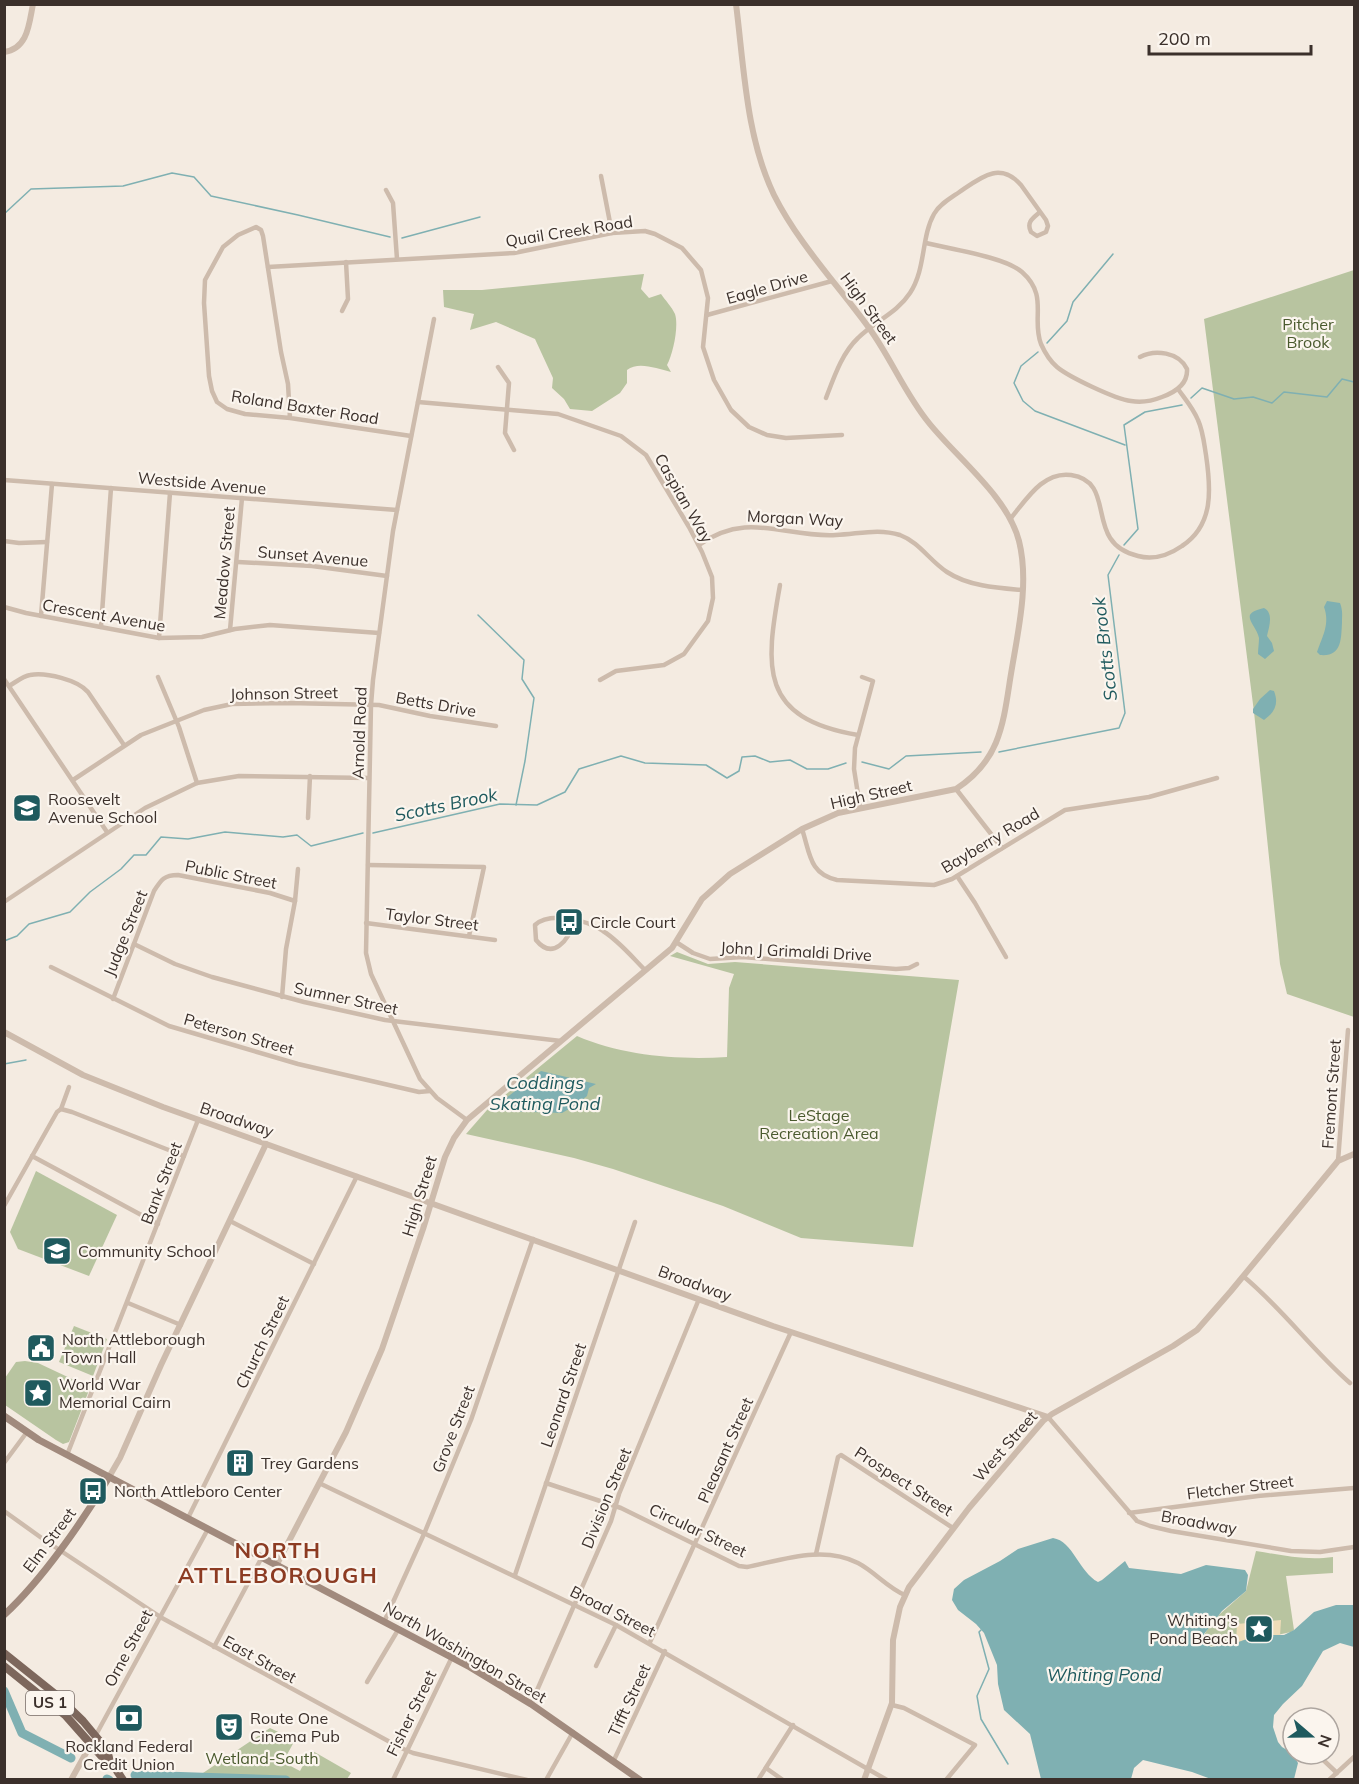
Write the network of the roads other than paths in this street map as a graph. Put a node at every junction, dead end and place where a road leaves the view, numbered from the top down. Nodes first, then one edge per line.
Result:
1 (33, 4) edge
2 (736, 4) edge
3 (4, 52) edge
4 (601, 176) dead end
5 (386, 190) dead end
6 (1040, 212) junction
7 (612, 233) junction
8 (926, 243) junction
9 (397, 259) junction
10 (346, 262) junction
11 (268, 267) junction
12 (832, 281) junction
13 (342, 311) dead end
14 (707, 315) junction
15 (434, 319) dead end
16 (870, 329) junction
17 (1140, 357) dead end
18 (498, 367) dead end
19 (1178, 389) junction
20 (826, 398) dead end
21 (418, 402) junction
22 (507, 410) junction
23 (290, 418) junction
24 (842, 435) dead end
25 (411, 436) junction
26 (514, 450) dead end
27 (4, 480) edge
28 (52, 484) junction
29 (111, 488) junction
30 (170, 493) junction
31 (242, 498) junction
32 (397, 510) junction
33 (1011, 518) junction
34 (4, 541) edge
35 (47, 542) junction
36 (699, 545) junction
37 (238, 562) junction
38 (387, 576) junction
39 (780, 585) dead end
40 (1022, 590) junction
41 (4, 607) edge
42 (41, 616) junction
43 (101, 627) junction
44 (230, 630) junction
45 (379, 633) junction
46 (159, 638) junction
47 (158, 677) dead end
48 (862, 677) dead end
49 (4, 679) edge
50 (600, 680) dead end
51 (9, 686) junction
52 (371, 705) junction
53 (176, 721) junction
54 (496, 726) dead end
55 (858, 735) junction
56 (124, 745) junction
57 (310, 776) junction
58 (369, 778) junction
59 (1217, 778) dead end
60 (73, 780) junction
61 (197, 783) junction
62 (956, 789) junction
63 (860, 807) junction
64 (308, 818) dead end
65 (802, 829) junction
66 (107, 832) junction
67 (1002, 848) junction
68 (368, 865) junction
69 (298, 869) dead end
70 (957, 876) junction
71 (162, 878) joint
72 (295, 901) junction
73 (4, 902) edge
74 (574, 921) junction
75 (366, 923) junction
76 (469, 936) junction
77 (495, 940) dead end
78 (676, 942) junction
79 (134, 944) junction
80 (1006, 957) dead end
81 (917, 964) dead end
82 (51, 966) dead end
83 (645, 970) junction
84 (282, 997) junction
85 (113, 999) junction
86 (391, 1021) junction
87 (1348, 1030) dead end
88 (4, 1032) edge
89 (561, 1041) junction
90 (69, 1087) dead end
91 (430, 1091) junction
92 (61, 1109) junction
93 (198, 1120) junction
94 (467, 1120) junction
95 (266, 1144) junction
96 (1354, 1154) edge
97 (32, 1156) junction
98 (184, 1156) junction
99 (1338, 1161) junction
100 (357, 1176) junction
101 (431, 1202) junction
102 (4, 1206) edge
103 (231, 1221) junction
104 (635, 1222) dead end
105 (158, 1224) junction
106 (533, 1239) junction
107 (314, 1264) junction
108 (618, 1270) junction
109 (1243, 1276) junction
110 (699, 1299) junction
111 (128, 1303) junction
112 (181, 1326) junction
113 (791, 1332) junction
114 (1350, 1383) dead end
115 (4, 1416) edge
116 (1048, 1417) junction
117 (27, 1432) junction
118 (67, 1455) junction
119 (4, 1463) edge
120 (109, 1477) junction
121 (319, 1483) junction
122 (546, 1483) junction
123 (1354, 1488) edge
124 (616, 1506) junction
125 (4, 1511) edge
126 (1129, 1513) junction
127 (188, 1518) junction
128 (953, 1528) junction
129 (208, 1529) junction
130 (424, 1532) junction
131 (695, 1544) junction
132 (1354, 1547) edge
133 (59, 1549) junction
134 (816, 1554) junction
135 (262, 1557) junction
136 (277, 1564) junction
137 (515, 1575) junction
138 (905, 1595) junction
139 (574, 1604) junction
140 (4, 1616) edge
141 (160, 1617) junction
142 (384, 1622) junction
143 (616, 1625) junction
144 (398, 1629) junction
145 (650, 1642) junction
146 (214, 1647) junction
147 (665, 1651) junction
148 (4, 1653) edge
149 (452, 1657) junction
150 (4, 1666) edge
151 (596, 1666) dead end
152 (367, 1682) dead end
153 (531, 1704) junction
154 (892, 1705) junction
155 (793, 1725) junction
156 (573, 1732) junction
157 (96, 1735) junction
158 (91, 1744) junction
159 (406, 1750) junction
160 (1354, 1758) edge
161 (109, 1759) junction
162 (614, 1760) junction
163 (1330, 1766) edge
164 (766, 1768) junction
165 (869, 1769) junction
166 (1337, 1773) junction
167 (71, 1779) edge
168 (123, 1779) edge
169 (393, 1779) edge
170 (527, 1779) edge
171 (546, 1779) edge
172 (640, 1779) edge
173 (758, 1779) edge
174 (783, 1779) edge
175 (864, 1779) edge
176 (887, 1779) edge
177 (946, 1779) edge
178 (1329, 1779) edge

1 - 3 street
2 - 12 street, High Street
4 - 7 street
5 - 9 street
6 - 6 street
6 - 8 street
7 - 9 street, Quail Creek Road
7 - 14 street, Quail Creek Road
8 - 16 street
8 - 19 street
9 - 10 street, Quail Creek Road
10 - 11 street, Quail Creek Road
10 - 13 street
11 - 23 street
11 - 23 street, Roland Baxter Road
12 - 14 street, Eagle Drive
12 - 16 street, High Street
14 - 24 street, Quail Creek Road
15 - 21 street, Arnold Road
16 - 20 street
16 - 33 street, High Street
17 - 19 street
18 - 22 street
19 - 33 street
21 - 22 street, Caspian Way
21 - 25 street, Arnold Road
22 - 26 street
22 - 36 street, Caspian Way
23 - 25 street, Roland Baxter Road
25 - 32 street, Arnold Road
27 - 28 street, Westside Avenue
28 - 29 street, Westside Avenue
28 - 35 street
29 - 30 street, Westside Avenue
29 - 43 street
30 - 31 street, Westside Avenue
30 - 46 street
31 - 32 street, Westside Avenue
31 - 37 street, Meadow Street
32 - 38 street, Arnold Road
33 - 40 street, High Street
34 - 35 street
35 - 42 street
36 - 40 street, Morgan Way
36 - 50 street, Caspian Way
37 - 38 street, Sunset Avenue
37 - 44 street, Meadow Street
38 - 45 street, Arnold Road
39 - 55 street
40 - 62 street, High Street
41 - 42 street, Crescent Avenue
42 - 43 street, Crescent Avenue
43 - 46 street, Crescent Avenue
44 - 45 street, Crescent Avenue
44 - 46 street, Crescent Avenue
45 - 52 street, Arnold Road
47 - 53 street
48 - 55 street
49 - 51 street
51 - 56 street
51 - 60 street
52 - 53 street, Johnson Street
52 - 54 street, Betts Drive
52 - 58 street, Arnold Road
53 - 56 street, Johnson Street
53 - 61 street
55 - 63 street
56 - 60 street, Johnson Street
57 - 58 street
57 - 61 street
57 - 64 street
58 - 68 street, Arnold Road
59 - 67 street, Bayberry Road
60 - 66 street
61 - 66 street
62 - 63 street, High Street
62 - 67 street
63 - 65 street, High Street
65 - 70 street, Bayberry Road
65 - 78 street, High Street
66 - 73 street
67 - 70 street, Bayberry Road
68 - 75 street, Arnold Road
68 - 76 street
69 - 72 street
70 - 80 street
71 - 72 street, Public Street
71 - 79 street, Judge Street
72 - 84 street
74 - 74 street
74 - 83 street
75 - 76 street, Taylor Street
75 - 86 street, Arnold Road
76 - 77 street, Taylor Street
78 - 81 street, John J Grimaldi Drive
78 - 83 street, High Street
79 - 84 street, Sumner Street
79 - 85 street, Judge Street
82 - 85 street, Peterson Street
83 - 89 street, High Street
84 - 86 street, Sumner Street
85 - 91 street, Peterson Street
86 - 89 street, Sumner Street
86 - 91 street, Arnold Road
87 - 99 street, Fremont Street
88 - 93 street, Broadway
89 - 94 street, High Street
90 - 92 street
91 - 94 street, Arnold Road
92 - 97 street
92 - 98 street
93 - 95 street, Broadway
93 - 98 street, Bank Street
94 - 101 street, High Street
95 - 100 street, Broadway
95 - 103 street
96 - 99 street
97 - 102 street
97 - 105 street
98 - 105 street, Bank Street
99 - 109 street, West Street
100 - 101 street, Broadway
100 - 107 street, Church Street
101 - 106 street, Broadway
101 - 121 street, High Street
103 - 107 street
103 - 112 street
104 - 108 street, Leonard Street
105 - 111 street, Bank Street
106 - 108 street, Broadway
106 - 130 street, Grove Street
107 - 127 street, Church Street
108 - 110 street, Broadway
108 - 122 street, Leonard Street
109 - 114 street
109 - 116 street, West Street
110 - 113 street, Broadway
110 - 124 street, Division Street
111 - 112 street
111 - 118 street, Bank Street
112 - 120 street
113 - 116 street, Broadway
113 - 131 street, Pleasant Street
115 - 117 main road, North Washington Street
116 - 126 street, Broadway
116 - 128 street, West Street
117 - 118 main road, North Washington Street
117 - 119 street
118 - 120 main road, North Washington Street
120 - 127 main road, North Washington Street
120 - 133 main road, Elm Street
121 - 130 street, Broad Street
121 - 136 street, High Street
122 - 124 street, Circular Street
122 - 137 street, Leonard Street
123 - 126 street, Fletcher Street
124 - 131 street, Circular Street
124 - 139 street, Division Street
125 - 133 street, East Street
126 - 132 street, Broadway
127 - 129 main road, North Washington Street
128 - 134 street, Prospect Street
128 - 138 street, West Street
129 - 135 main road, North Washington Street
129 - 141 street, Orne Street
130 - 137 street, Broad Street
130 - 142 street, Grove Street
131 - 134 street, Circular Street
131 - 145 street, Pleasant Street
133 - 140 main road, Elm Street
133 - 141 street, East Street
134 - 138 street, Circular Street
135 - 136 main road, North Washington Street
135 - 146 street
136 - 142 main road, North Washington Street
137 - 139 street, Broad Street
138 - 154 street, West Street
139 - 143 street, Broad Street
139 - 153 street, Division Street
141 - 146 street, East Street
141 - 157 street, Orne Street
142 - 144 main road, North Washington Street
143 - 145 street, Broad Street
143 - 151 street
144 - 149 main road, North Washington Street
144 - 152 street
145 - 147 street, Broad Street
146 - 159 street, East Street
147 - 155 street, Broad Street
147 - 162 street, Tifft Street
148 - 157 main road, US 1
149 - 153 main road, North Washington Street
149 - 159 street, Fisher Street
150 - 158 main road, US 1
153 - 156 main road, North Washington Street
154 - 165 street, West Street
154 - 177 street
155 - 164 street
155 - 165 street, Broad Street
156 - 162 main road, North Washington Street
156 - 171 street
157 - 158 street, Orne Street
157 - 161 main road, US 1
158 - 161 main road, US 1
158 - 167 street, Orne Street
159 - 169 street, Fisher Street
159 - 170 street, East Street
160 - 166 street
161 - 168 main road, US 1
162 - 172 main road, North Washington Street
163 - 166 street
164 - 173 street
164 - 174 street
165 - 175 street, West Street
165 - 176 street, Broad Street
166 - 178 street

